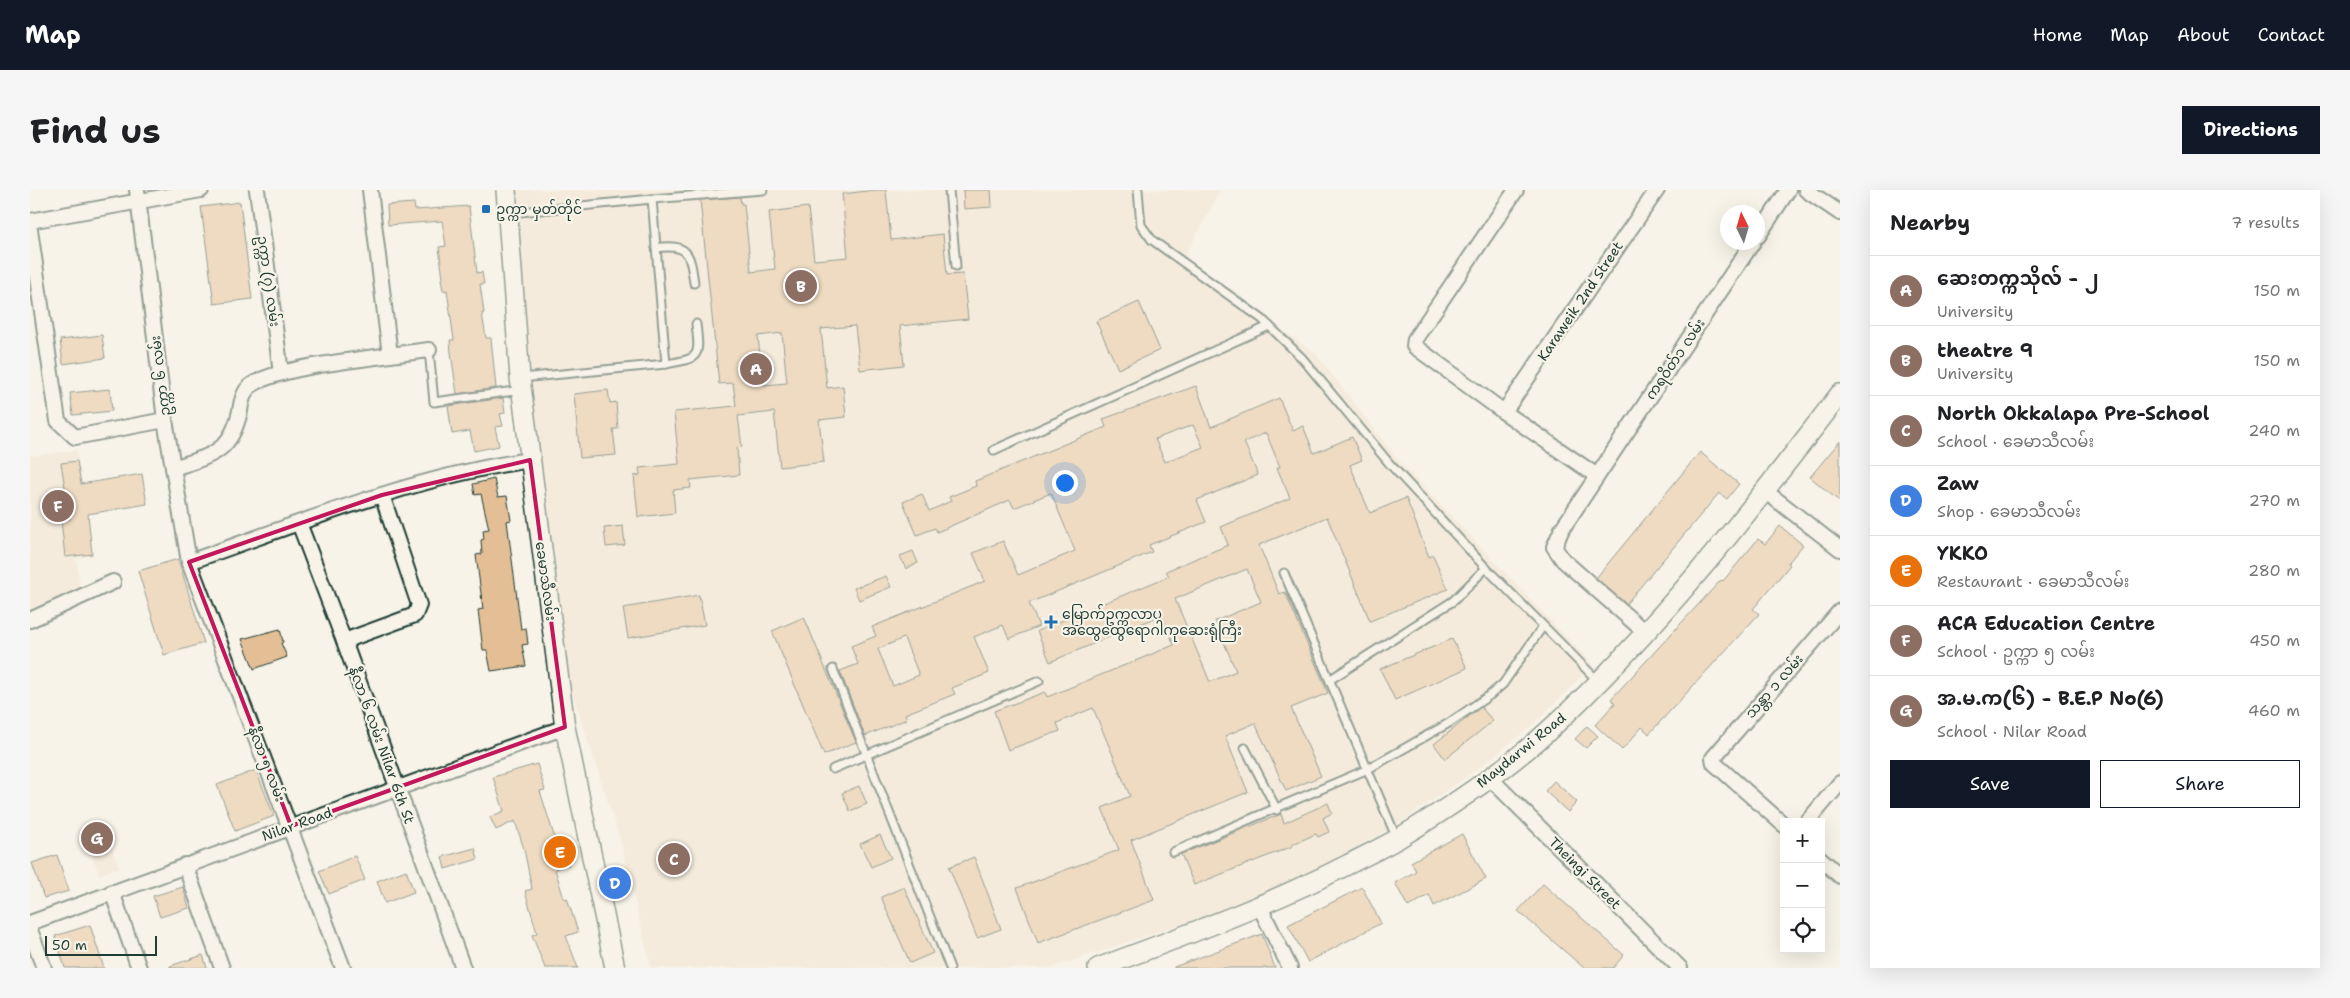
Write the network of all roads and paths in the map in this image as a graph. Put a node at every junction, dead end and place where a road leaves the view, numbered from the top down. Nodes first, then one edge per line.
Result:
1 (201, 190) edge
2 (257, 190) edge
3 (370, 190) edge
4 (506, 190) edge
5 (763, 190) edge
6 (949, 190) edge
7 (1138, 190) edge
8 (1516, 190) edge
9 (1657, 190) edge
10 (1788, 190) edge
11 (1806, 190) edge
12 (138, 196) edge
13 (652, 199) junction
14 (508, 213) junction
15 (1840, 213) edge
16 (30, 221) edge
17 (1765, 225) edge
18 (30, 230) edge
19 (656, 248) junction
20 (1748, 250) edge
21 (956, 266) dead end
22 (694, 283) dead end
23 (696, 324) dead end
24 (1269, 326) junction
25 (429, 350) joint
26 (390, 355) junction
27 (666, 364) junction
28 (282, 373) junction
29 (521, 384) junction
30 (1840, 394) edge
31 (1504, 412) junction
32 (165, 420) junction
33 (994, 450) dead end
34 (530, 460) junction
35 (173, 468) junction
36 (1597, 476) junction
37 (1765, 491) junction
38 (382, 495) junction
39 (299, 524) junction
40 (1840, 549) edge
41 (189, 562) junction
42 (1486, 568) junction
43 (1284, 573) dead end
44 (113, 582) dead end
45 (1840, 611) edge
46 (30, 620) edge
47 (1543, 626) junction
48 (1646, 633) junction
49 (344, 641) junction
50 (834, 669) dead end
51 (1331, 679) junction
52 (1039, 681) dead end
53 (1599, 682) junction
54 (565, 727) junction
55 (1245, 748) dead end
56 (866, 755) junction
57 (834, 769) dead end
58 (1368, 769) junction
59 (1490, 778) junction
60 (1840, 783) edge
61 (397, 788) junction
62 (1277, 810) junction
63 (1810, 818) edge
64 (1780, 821) edge
65 (290, 826) junction
66 (1398, 839) junction
67 (1173, 852) dead end
68 (1825, 863) edge
69 (185, 865) junction
70 (1840, 876) edge
71 (112, 892) junction
72 (1260, 907) junction
73 (30, 923) edge
74 (30, 930) edge
75 (44, 968) edge
76 (139, 968) edge
77 (222, 968) edge
78 (343, 968) edge
79 (463, 968) edge
80 (615, 968) edge
81 (950, 968) edge
82 (1098, 968) edge
83 (1290, 968) edge
84 (1680, 968) edge

1 - 12 street
2 - 28 street, ဥက္ကာ (၇) လမ်း
3 - 26 street
4 - 14 street, ခေမာသီလမ်း
5 - 13 lane
6 - 21 lane
7 - 24 lane
8 - 31 street
9 - 31 street, Karaweik 2nd Street
10 - 17 street
11 - 15 street
12 - 16 street
12 - 32 street, ဥက္ကာ ၆ လမ်း
13 - 14 lane
13 - 19 lane
14 - 29 street, ခေမာသီလမ်း
18 - 32 street
19 - 22 lane
19 - 27 lane
20 - 36 street, ကရဝိတ်၁ လမ်း
23 - 27 lane
24 - 33 lane
24 - 42 lane
25 - 26 street
25 - 29 lane
26 - 28 street
27 - 29 lane
28 - 35 street
29 - 34 street, ခေမာသီလမ်း
30 - 37 street, Maydarwi Road
31 - 36 street
32 - 35 street, ဥက္ကာ ၆ လမ်း
34 - 38 street
34 - 54 street, ခေမာသီလမ်း
35 - 41 street, ဥက္ကာ ၆ လမ်း
36 - 48 street, ကရဝိတ်၁ လမ်း
37 - 40 street
37 - 48 street, Maydarwi Road
38 - 39 street
38 - 49 street
39 - 41 street
39 - 49 street, နီလာ ၆ လမ်း Nilar 6th St
41 - 65 street, နီလာ ၅ လမ်း
42 - 47 lane
42 - 51 lane
43 - 51 lane
44 - 46 street
45 - 64 street, သန္တာ ၁ လမ်း
47 - 53 lane
47 - 58 lane
48 - 53 street, Maydarwi Road
49 - 61 street, နီလာ ၆ လမ်း Nilar 6th St
50 - 56 lane
51 - 58 lane
52 - 56 lane
53 - 59 street, Maydarwi Road
54 - 61 street, Nilar Road
54 - 80 street, ခေမာသီလမ်း
55 - 62 lane
56 - 57 lane
56 - 81 lane
58 - 62 lane
58 - 66 lane
59 - 66 street, Maydarwi Road
59 - 84 street, Theingi Street
60 - 63 street
61 - 65 street, Nilar Road
61 - 79 street, နီလာ ၆ လမ်း Nilar 6th St
62 - 67 lane
65 - 69 street, Nilar Road
65 - 78 street, နီလာ ၅ လမ်း
66 - 72 street, Maydarwi Road
68 - 70 street
69 - 71 street, Nilar Road
69 - 77 street
71 - 73 street, Nilar Road
71 - 76 street
72 - 82 street, Maydarwi Road
72 - 83 street
74 - 75 street

